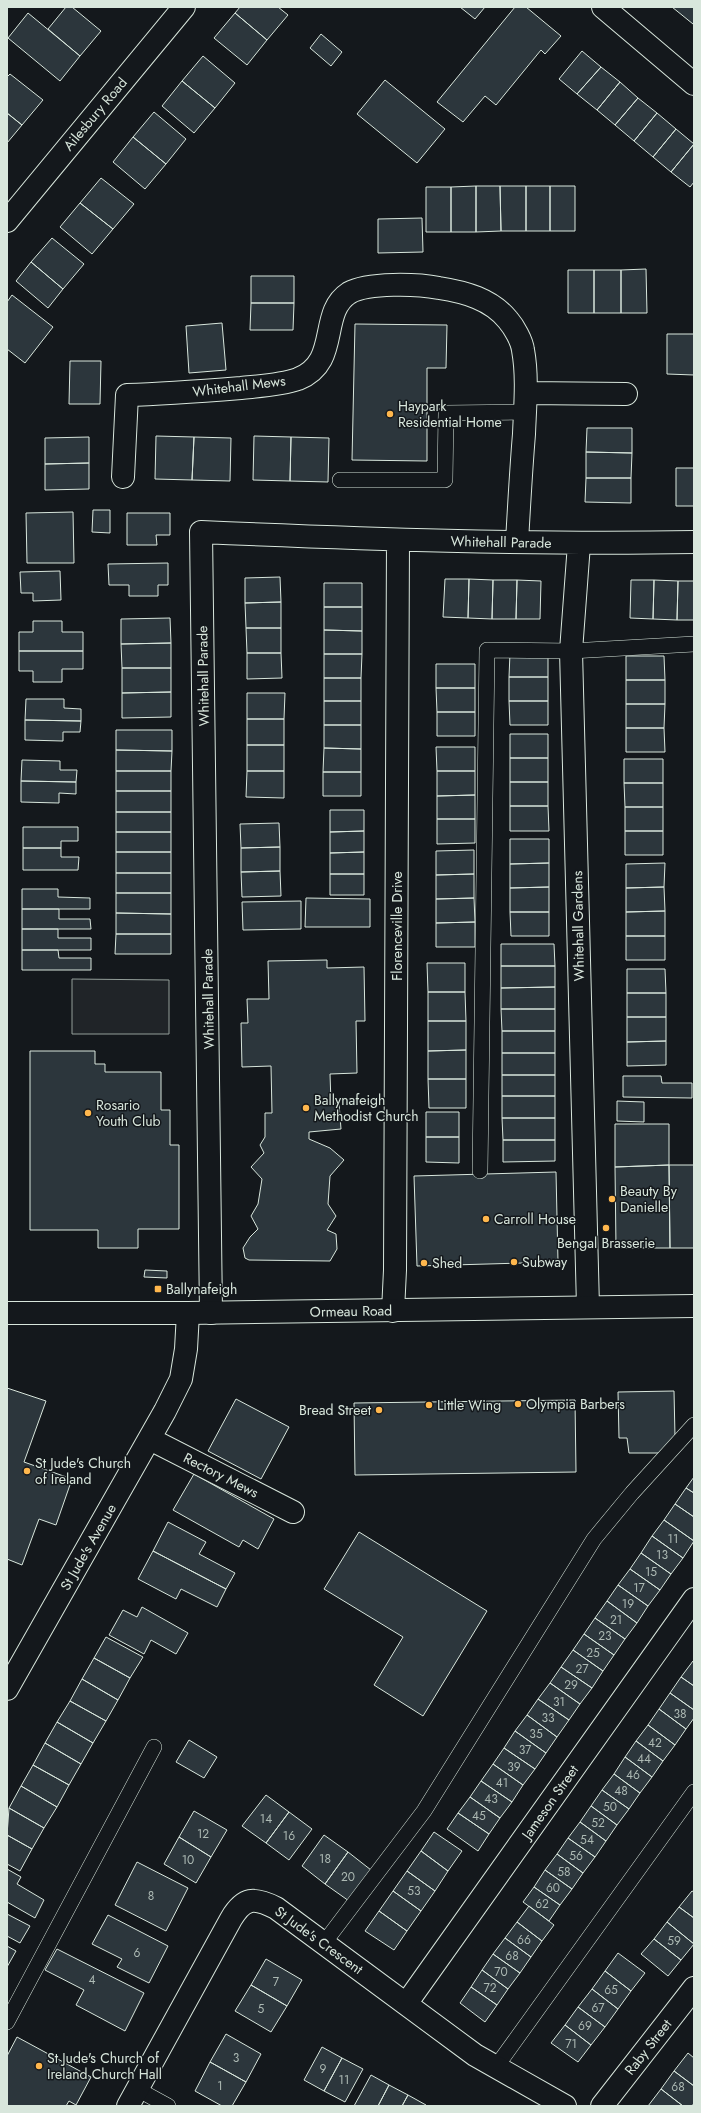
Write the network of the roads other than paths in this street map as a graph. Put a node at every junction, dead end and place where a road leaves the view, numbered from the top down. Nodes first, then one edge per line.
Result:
1 (184, 7) edge
2 (603, 7) edge
3 (694, 84) edge
4 (7, 221) edge
5 (626, 394) dead end
6 (526, 403) junction
7 (123, 477) dead end
8 (340, 480) dead end
9 (398, 540) junction
10 (517, 542) junction
11 (694, 542) edge
12 (579, 544) junction
13 (694, 644) edge
14 (572, 651) junction
15 (480, 1171) dead end
16 (694, 1306) edge
17 (588, 1308) junction
18 (393, 1311) junction
19 (7, 1313) edge
20 (188, 1313) junction
21 (212, 1313) junction
22 (694, 1425) edge
23 (150, 1439) junction
24 (293, 1512) dead end
25 (694, 1599) edge
26 (7, 1689) edge
27 (154, 1747) dead end
28 (694, 1792) edge
29 (324, 1943) junction
30 (694, 1988) edge
31 (406, 2004) junction
32 (7, 2022) edge
33 (496, 2067) junction
34 (133, 2098) edge
35 (168, 2106) edge
36 (565, 2106) edge
37 (602, 2106) edge

1 - 4 street, Ailesbury Road
2 - 3 street
5 - 6 street
6 - 7 street, Whitehall Mews
6 - 8 lane
6 - 10 street, Whitehall Mews
9 - 10 street, Whitehall Parade
9 - 18 street, Florenceville Drive
9 - 21 street, Whitehall Parade
10 - 12 street, Whitehall Parade
11 - 12 street, Whitehall Parade
12 - 14 street, Whitehall Gardens
13 - 14 lane
14 - 15 lane
14 - 17 street, Whitehall Gardens
16 - 17 street, Ormeau Road
17 - 18 street, Ormeau Road
18 - 21 street, Ormeau Road
19 - 20 street, Ormeau Road
20 - 21 street, Ormeau Road
20 - 23 street, St Jude's Avenue
22 - 29 lane
23 - 24 street, Rectory Mews
23 - 26 street, St Jude's Avenue
25 - 31 street, Jameson Street
27 - 32 lane
28 - 33 lane
29 - 31 street, St Jude's Crescent
29 - 34 street, St Jude's Crescent
30 - 37 street, Raby Street
31 - 33 street, St Jude's Crescent
33 - 36 street, St Jude's Crescent
34 - 35 lane

